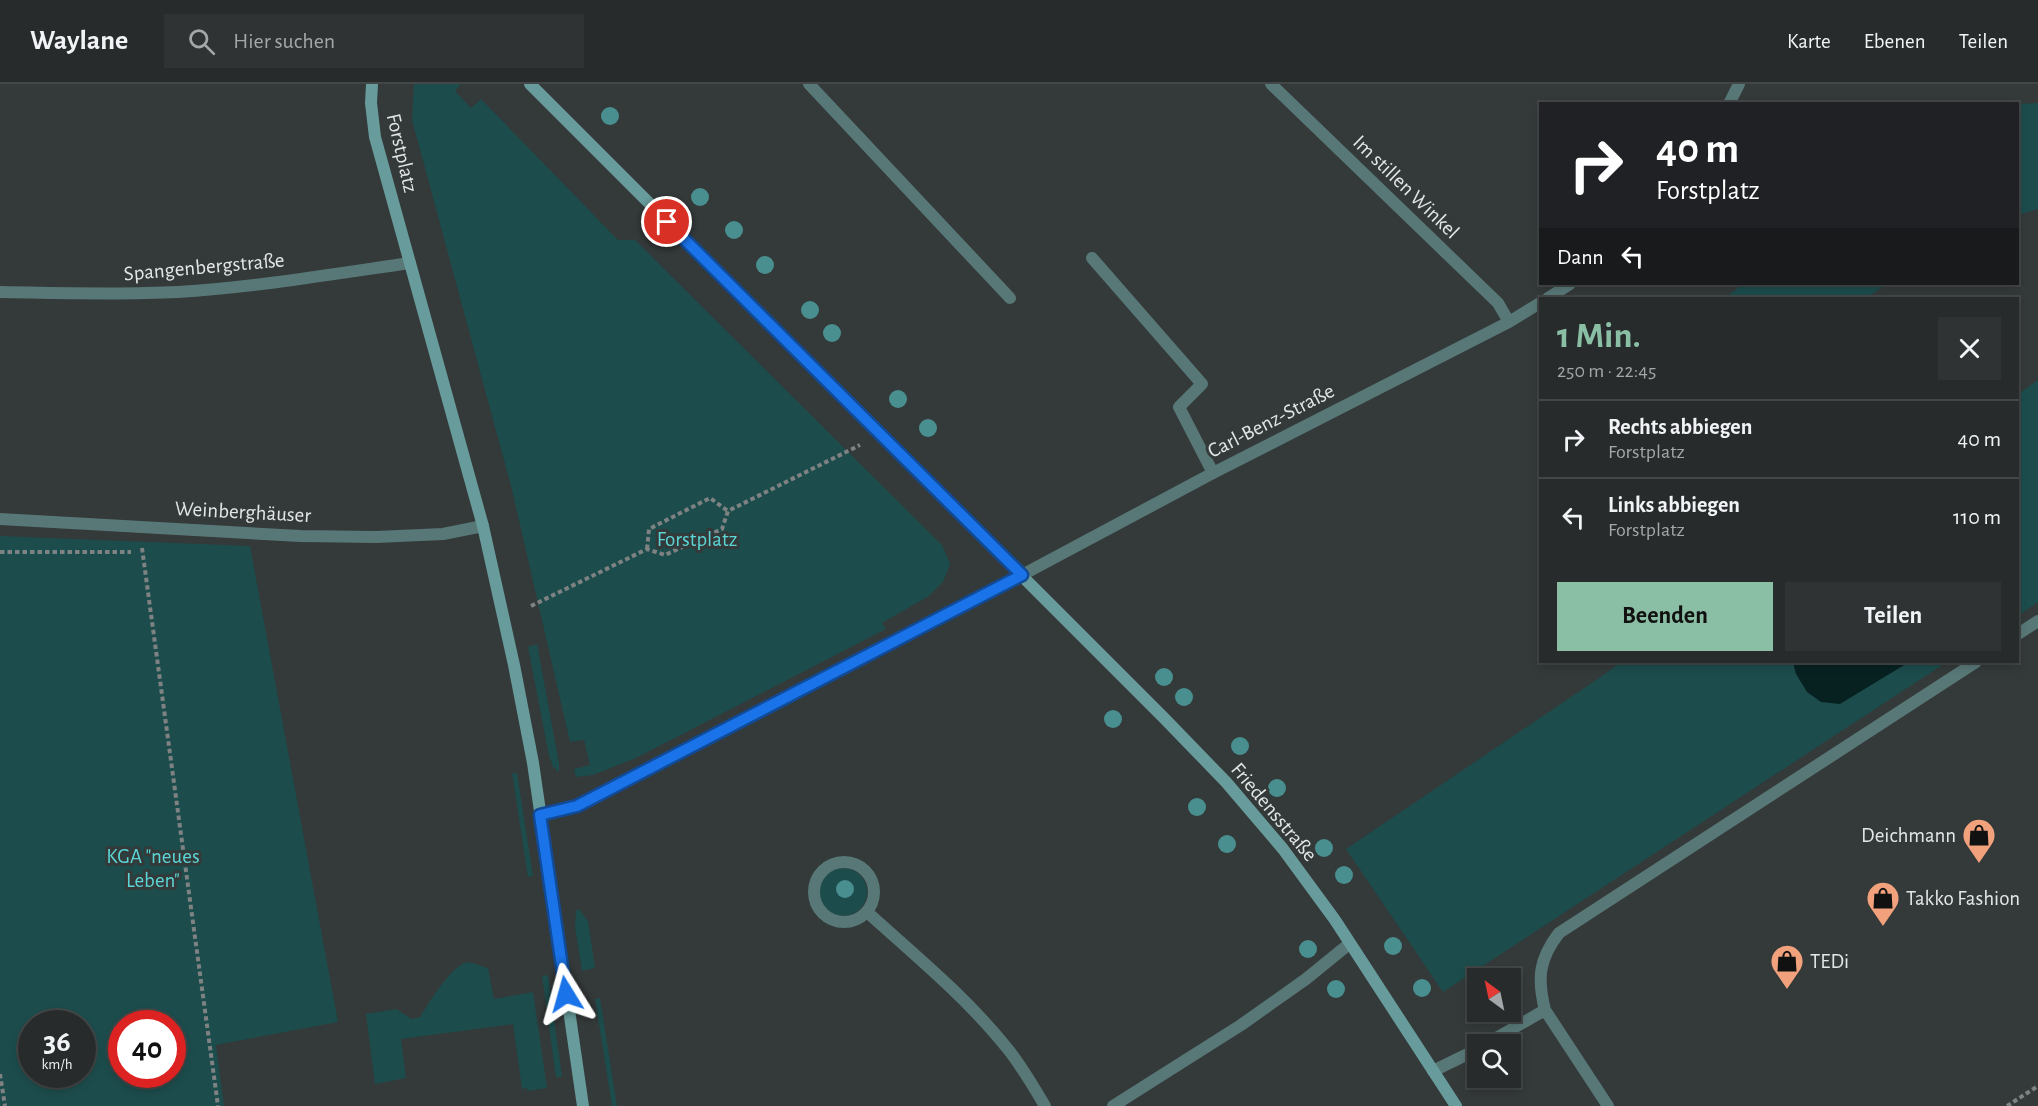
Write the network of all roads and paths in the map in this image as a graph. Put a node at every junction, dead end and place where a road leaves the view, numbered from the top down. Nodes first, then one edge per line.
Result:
1 (372, 84) edge
2 (530, 84) edge
3 (809, 84) edge
4 (1271, 84) edge
5 (1739, 84) edge
6 (1730, 102) edge
7 (1092, 258) dead end
8 (410, 263) junction
9 (1568, 285) edge
10 (0, 292) edge
11 (1550, 297) edge
12 (1010, 298) dead end
13 (1539, 304) edge
14 (1509, 322) junction
15 (880, 435) junction
16 (1213, 473) junction
17 (728, 511) junction
18 (0, 519) edge
19 (143, 525) junction
20 (483, 526) junction
21 (647, 549) junction
22 (0, 552) edge
23 (141, 552) junction
24 (1022, 575) junction
25 (531, 606) dead end
26 (2038, 621) edge
27 (2019, 633) edge
28 (1974, 663) edge
29 (540, 815) junction
30 (867, 912) junction
31 (1349, 944) junction
32 (1545, 1010) junction
33 (1503, 1034) edge
34 (1467, 1054) edge
35 (1433, 1071) junction
36 (0, 1074) edge
37 (2038, 1086) edge
38 (5, 1106) edge
39 (218, 1106) edge
40 (583, 1106) edge
41 (1045, 1106) edge
42 (1113, 1106) edge
43 (1456, 1106) edge
44 (1608, 1106) edge
45 (2007, 1106) edge

1 - 8 street, Forstplatz
2 - 15 street
3 - 12 street
4 - 14 street, Im stillen Winkel
5 - 6 street
7 - 16 street
8 - 10 street, Spangenbergstraße
8 - 20 street, Forstplatz
9 - 11 street
13 - 14 street, Carl-Benz-Straße
14 - 16 street, Carl-Benz-Straße
15 - 17 path
15 - 24 street
16 - 24 street, Carl-Benz-Straße
17 - 21 path
17 - 21 path
18 - 19 street, Weinberghäuser
19 - 20 street, Weinberghäuser
19 - 23 path
20 - 29 street, Forstplatz
21 - 25 path
22 - 23 path
23 - 39 path
24 - 29 street
24 - 31 street, Friedensstraße
26 - 27 street
28 - 32 street
29 - 40 street, Forstplatz
30 - 30 street
30 - 41 street
31 - 35 street, Friedensstraße
31 - 42 street
32 - 33 street
32 - 44 street
34 - 35 street
35 - 43 street, Friedensstraße
36 - 38 path
37 - 45 path

